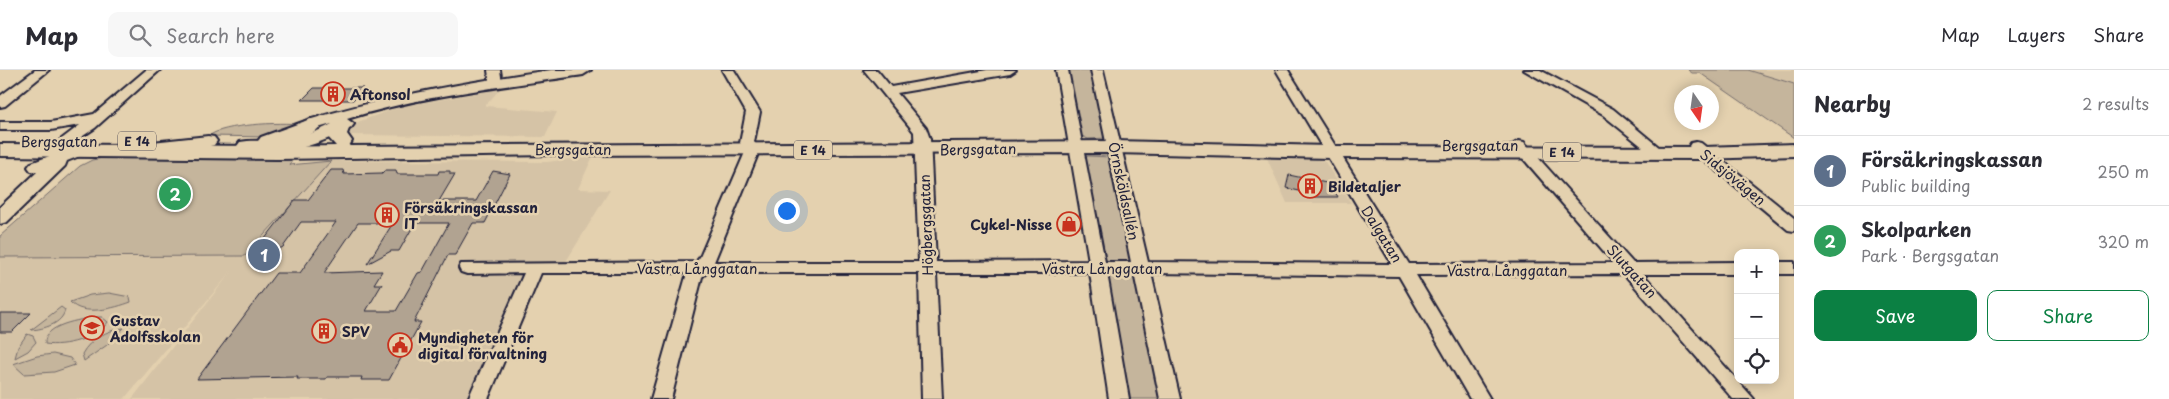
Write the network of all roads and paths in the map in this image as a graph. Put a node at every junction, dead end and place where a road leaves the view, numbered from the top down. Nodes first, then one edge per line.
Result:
1 (43, 70) edge
2 (154, 70) edge
3 (583, 70) edge
4 (728, 70) edge
5 (870, 70) edge
6 (1010, 70) edge
7 (1062, 70) edge
8 (1097, 70) edge
9 (1282, 70) edge
10 (1530, 70) edge
11 (494, 77) edge
12 (888, 91) junction
13 (0, 103) edge
14 (0, 126) edge
15 (324, 134) junction
16 (0, 141) edge
17 (67, 143) junction
18 (750, 146) junction
19 (924, 146) junction
20 (1076, 147) junction
21 (1114, 147) junction
22 (1328, 148) junction
23 (1522, 148) junction
24 (1655, 149) junction
25 (0, 150) edge
26 (1700, 150) junction
27 (1794, 150) edge
28 (114, 153) junction
29 (21, 199) junction
30 (0, 200) edge
31 (0, 218) edge
32 (1794, 226) edge
33 (928, 267) junction
34 (1098, 267) junction
35 (467, 268) dead end
36 (700, 268) junction
37 (1141, 268) junction
38 (1734, 268) edge
39 (1779, 268) edge
40 (1794, 268) edge
41 (534, 269) junction
42 (1630, 269) junction
43 (1404, 270) junction
44 (478, 399) edge
45 (661, 399) edge
46 (932, 399) edge
47 (1119, 399) edge
48 (1170, 399) edge
49 (1480, 399) edge
50 (1744, 399) edge

1 - 13 street
2 - 17 street
3 - 11 main road
4 - 18 street
5 - 12 street, Högbergsgatan
6 - 12 street
7 - 20 street
8 - 21 street, Örnsköldsallén
9 - 22 street, Dalgatan
10 - 24 street
11 - 15 main road
12 - 19 street, Högbergsgatan
14 - 17 street
15 - 17 highway, Bergsgatan / E 14
15 - 18 highway, Bergsgatan / E 14
15 - 28 highway, Bergsgatan / E 14
16 - 17 highway, Bergsgatan / E 14
17 - 25 highway, Bergsgatan / E 14
17 - 28 highway, Bergsgatan / E 14
17 - 29 main road
17 - 30 main road
18 - 19 highway, Bergsgatan / E 14
18 - 36 street
19 - 20 highway, Bergsgatan / E 14
19 - 33 street, Högbergsgatan
20 - 21 highway, Bergsgatan / E 14
20 - 34 street
21 - 22 highway, Bergsgatan / E 14
21 - 37 street, Örnsköldsallén
22 - 23 highway, Bergsgatan / E 14
22 - 43 street, Dalgatan
23 - 24 highway, Bergsgatan / E 14
23 - 42 street, Slutgatan
24 - 26 highway, Bergsgatan / E 14
26 - 27 highway, Bergsgatan / E 14
26 - 32 street, Sidsjövägen
28 - 29 main road
29 - 31 main road
33 - 34 street, Västra Långgatan
33 - 36 street, Västra Långgatan
33 - 46 street, Högbergsgatan
34 - 37 street, Västra Långgatan
34 - 47 street
35 - 41 street, Västra Långgatan
36 - 41 street, Västra Långgatan
36 - 45 street
37 - 43 street, Västra Långgatan
37 - 48 street, Örnsköldsallén
38 - 42 street, Västra Långgatan
39 - 40 street
41 - 44 street
42 - 43 street, Västra Långgatan
42 - 50 street, Slutgatan
43 - 49 street, Dalgatan

